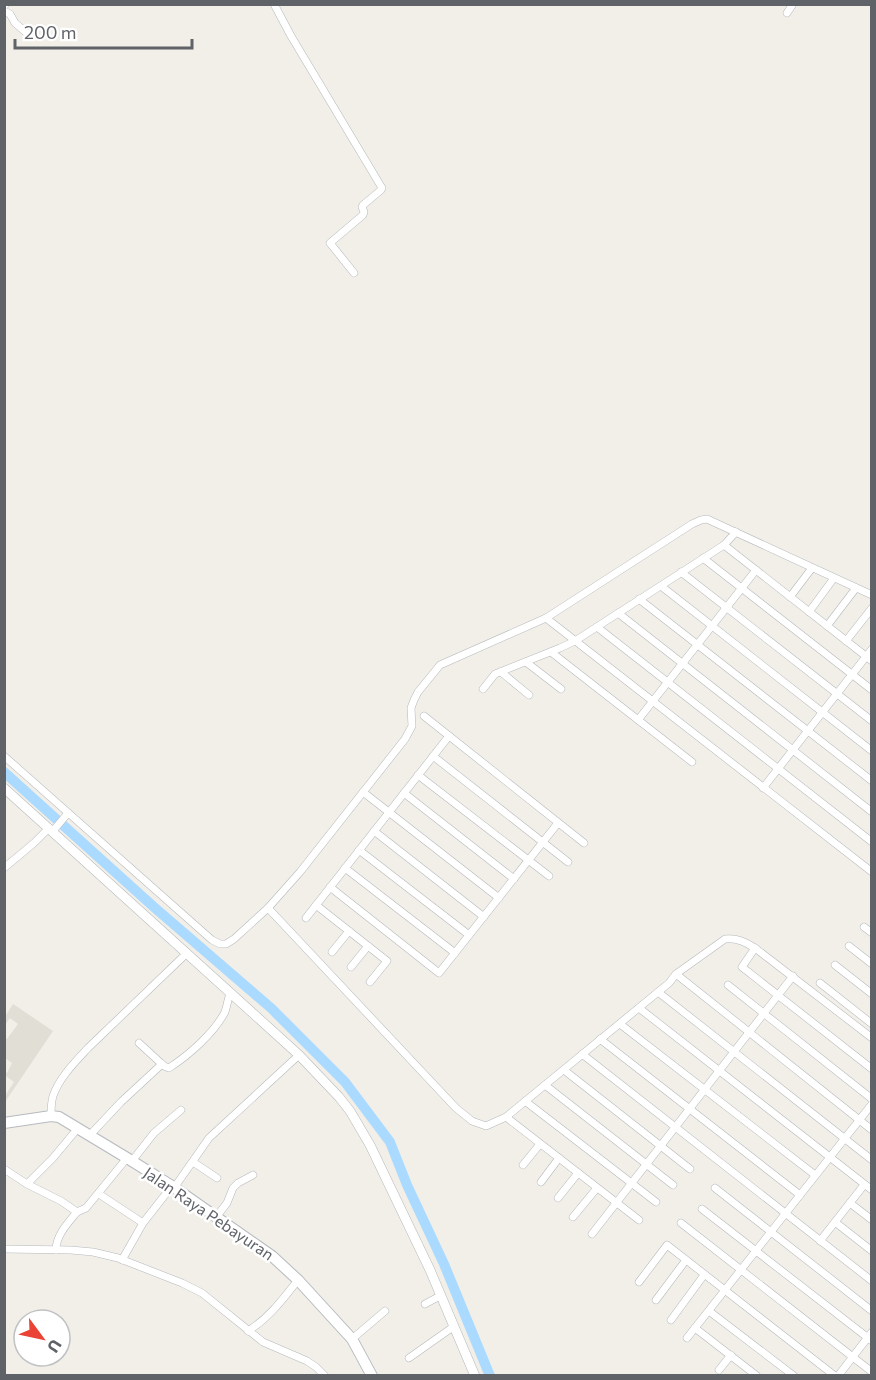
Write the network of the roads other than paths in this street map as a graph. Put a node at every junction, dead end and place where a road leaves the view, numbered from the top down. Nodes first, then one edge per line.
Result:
1 (274, 4) edge
2 (793, 4) edge
3 (4, 11) edge
4 (786, 13) dead end
5 (29, 35) dead end
6 (354, 273) dead end
7 (736, 532) junction
8 (724, 545) junction
9 (703, 558) junction
10 (812, 568) junction
11 (756, 570) junction
12 (681, 572) junction
13 (834, 578) junction
14 (661, 586) junction
15 (741, 588) junction
16 (856, 588) junction
17 (872, 595) edge
18 (790, 597) junction
19 (639, 599) junction
20 (726, 607) junction
21 (872, 608) edge
22 (809, 612) junction
23 (618, 613) junction
24 (546, 618) junction
25 (712, 626) junction
26 (828, 626) junction
27 (597, 627) junction
28 (575, 640) junction
29 (846, 641) junction
30 (697, 645) junction
31 (872, 649) edge
32 (551, 652) junction
33 (869, 658) edge
34 (526, 662) junction
35 (682, 663) junction
36 (501, 672) junction
37 (851, 674) junction
38 (668, 682) junction
39 (483, 689) dead end
40 (561, 689) dead end
41 (872, 690) edge
42 (836, 693) junction
43 (529, 695) dead end
44 (653, 701) junction
45 (822, 712) junction
46 (424, 716) dead end
47 (638, 720) junction
48 (872, 721) edge
49 (807, 731) junction
50 (449, 736) junction
51 (793, 750) junction
52 (872, 751) edge
53 (4, 756) edge
54 (433, 756) junction
55 (692, 762) dead end
56 (778, 769) junction
57 (418, 775) junction
58 (872, 781) edge
59 (4, 788) edge
60 (764, 788) junction
61 (363, 792) junction
62 (404, 794) junction
63 (389, 812) junction
64 (872, 812) edge
65 (66, 815) junction
66 (558, 823) junction
67 (52, 829) junction
68 (374, 831) junction
69 (543, 842) junction
70 (872, 842) edge
71 (584, 843) dead end
72 (360, 850) junction
73 (529, 860) junction
74 (568, 862) dead end
75 (4, 868) edge
76 (345, 868) junction
77 (872, 872) edge
78 (549, 876) dead end
79 (514, 879) junction
80 (330, 887) junction
81 (499, 898) junction
82 (316, 905) junction
83 (268, 908) junction
84 (484, 916) junction
85 (306, 918) dead end
86 (864, 927) dead end
87 (349, 931) junction
88 (872, 933) edge
89 (470, 935) junction
90 (368, 946) junction
91 (849, 946) dead end
92 (755, 948) junction
93 (332, 952) dead end
94 (187, 953) junction
95 (455, 953) junction
96 (872, 963) edge
97 (834, 965) dead end
98 (351, 967) dead end
99 (676, 974) junction
100 (793, 976) junction
101 (370, 982) dead end
102 (820, 983) dead end
103 (728, 985) dead end
104 (658, 992) junction
105 (230, 993) junction
106 (872, 994) edge
107 (778, 996) junction
108 (639, 1008) junction
109 (764, 1014) junction
110 (620, 1024) junction
111 (872, 1024) edge
112 (749, 1032) junction
113 (872, 1038) edge
114 (600, 1039) junction
115 (139, 1043) dead end
116 (734, 1052) junction
117 (582, 1054) junction
118 (299, 1055) junction
119 (162, 1064) junction
120 (872, 1069) edge
121 (564, 1070) junction
122 (719, 1071) junction
123 (545, 1085) junction
124 (705, 1089) junction
125 (872, 1099) edge
126 (525, 1101) junction
127 (872, 1104) edge
128 (690, 1109) junction
129 (181, 1110) dead end
130 (51, 1116) junction
131 (506, 1117) junction
132 (859, 1120) junction
133 (4, 1124) edge
134 (675, 1127) junction
135 (78, 1128) junction
136 (872, 1130) edge
137 (90, 1135) junction
138 (844, 1138) junction
139 (540, 1144) junction
140 (661, 1146) junction
141 (829, 1157) junction
142 (559, 1158) junction
143 (130, 1159) junction
144 (872, 1160) edge
145 (193, 1161) junction
146 (646, 1164) junction
147 (523, 1165) dead end
148 (4, 1169) edge
149 (690, 1169) dead end
150 (578, 1173) junction
151 (253, 1175) dead end
152 (815, 1175) junction
153 (217, 1178) dead end
154 (541, 1182) dead end
155 (632, 1183) junction
156 (27, 1184) junction
157 (674, 1185) dead end
158 (864, 1185) junction
159 (173, 1187) junction
160 (597, 1188) junction
161 (715, 1188) dead end
162 (872, 1190) edge
163 (99, 1194) junction
164 (800, 1194) junction
165 (558, 1198) dead end
166 (616, 1203) junction
167 (656, 1203) dead end
168 (850, 1203) junction
169 (702, 1209) dead end
170 (77, 1212) junction
171 (785, 1213) junction
172 (217, 1216) junction
173 (573, 1217) dead end
174 (639, 1220) dead end
175 (872, 1220) edge
176 (835, 1222) junction
177 (143, 1223) junction
178 (681, 1223) dead end
179 (771, 1232) junction
180 (592, 1234) dead end
181 (820, 1241) junction
182 (4, 1249) edge
183 (56, 1250) junction
184 (756, 1251) junction
185 (872, 1251) edge
186 (122, 1260) junction
187 (686, 1260) junction
188 (741, 1270) junction
189 (704, 1275) junction
190 (298, 1280) junction
191 (872, 1281) edge
192 (639, 1282) dead end
193 (724, 1290) junction
194 (440, 1296) junction
195 (656, 1300) dead end
196 (425, 1304) dead end
197 (385, 1311) dead end
198 (709, 1311) junction
199 (872, 1311) edge
200 (671, 1320) dead end
201 (453, 1327) junction
202 (694, 1328) junction
203 (248, 1331) junction
204 (870, 1337) edge
205 (687, 1338) dead end
206 (352, 1339) junction
207 (730, 1355) junction
208 (852, 1357) junction
209 (409, 1358) dead end
210 (719, 1370) dead end
211 (872, 1372) edge
212 (747, 1373) edge
213 (325, 1376) edge
214 (372, 1376) edge
215 (475, 1376) edge
216 (757, 1376) edge
217 (794, 1376) edge
218 (837, 1376) edge

1 - 6 street
2 - 4 street
3 - 5 street
7 - 8 street
7 - 10 street
7 - 24 street
8 - 9 street
8 - 11 street
9 - 12 street
9 - 15 street
10 - 13 street
10 - 18 street
11 - 15 street
11 - 18 street
12 - 14 street
12 - 20 street
13 - 16 street
13 - 22 street
14 - 19 street
14 - 25 street
15 - 20 street
15 - 37 street
16 - 17 street
16 - 26 street
18 - 22 street
19 - 23 street
19 - 30 street
20 - 25 street
20 - 42 street
21 - 29 street
22 - 26 street
23 - 27 street
23 - 35 street
24 - 28 street
24 - 61 street
25 - 30 street
25 - 45 street
26 - 29 street
27 - 28 street
27 - 38 street
28 - 32 street
28 - 44 street
29 - 33 street
30 - 35 street
30 - 49 street
31 - 33 street
32 - 34 street
32 - 47 street
33 - 37 street
34 - 36 street
34 - 40 street
35 - 38 street
35 - 51 street
36 - 39 street
36 - 43 street
37 - 41 street
37 - 42 street
38 - 44 street
38 - 56 street
42 - 45 street
42 - 48 street
44 - 47 street
44 - 60 street
45 - 49 street
45 - 52 street
46 - 50 street
47 - 55 street
49 - 51 street
49 - 58 street
50 - 54 street
50 - 66 street
51 - 56 street
51 - 64 street
53 - 65 street
54 - 57 street
54 - 69 street
56 - 60 street
56 - 70 street
57 - 62 street
57 - 73 street
59 - 67 street
60 - 77 street
61 - 63 street
61 - 83 street
62 - 63 street
62 - 79 street
63 - 68 street
63 - 81 street
65 - 67 street
65 - 83 street
66 - 69 street
66 - 71 street
67 - 75 street
67 - 94 street
68 - 72 street
68 - 84 street
69 - 73 street
69 - 74 street
72 - 76 street
72 - 89 street
73 - 78 street
73 - 79 street
76 - 80 street
76 - 95 street
79 - 81 street
80 - 82 street
80 - 95 street
81 - 84 street
82 - 85 street
82 - 87 street
83 - 131 street
84 - 89 street
86 - 88 street
87 - 90 street
87 - 93 street
89 - 95 street
90 - 98 street
90 - 101 street
91 - 96 street
92 - 99 street
92 - 100 street
92 - 107 street
94 - 105 street
94 - 130 street
97 - 106 street
99 - 104 street
99 - 112 street
100 - 107 street
100 - 113 street
102 - 111 street
103 - 109 street
104 - 108 street
104 - 116 street
105 - 118 street
105 - 119 street
107 - 109 street
107 - 120 street
108 - 110 street
108 - 122 street
109 - 112 street
109 - 125 street
110 - 114 street
110 - 124 street
112 - 116 street
112 - 132 street
114 - 117 street
114 - 128 street
115 - 119 street
116 - 122 street
116 - 138 street
117 - 121 street
117 - 134 street
118 - 145 street
118 - 194 street
119 - 137 street
121 - 123 street
121 - 140 street
122 - 124 street
122 - 141 street
123 - 126 street
123 - 146 street
124 - 128 street
124 - 152 street
126 - 131 street
126 - 155 street
127 - 132 street
128 - 134 street
128 - 164 street
129 - 143 street
130 - 133 main road
130 - 135 main road, Jalan Raya Pebayuran
131 - 139 street
132 - 136 street
132 - 138 street
134 - 140 street
134 - 171 street
135 - 137 main road, Jalan Raya Pebayuran
135 - 156 street
137 - 143 main road, Jalan Raya Pebayuran
138 - 141 street
138 - 144 street
139 - 142 street
139 - 147 street
140 - 146 street
140 - 149 street
141 - 152 street
141 - 158 street
142 - 150 street
142 - 154 street
143 - 159 main road, Jalan Raya Pebayuran
143 - 163 street
145 - 153 street
145 - 159 street
146 - 155 street
146 - 157 street
148 - 156 street
150 - 160 street
150 - 165 street
151 - 172 street
152 - 164 street
155 - 166 street
155 - 167 street
156 - 170 street
158 - 162 street
158 - 168 street
159 - 172 main road, Jalan Raya Pebayuran
159 - 177 street
160 - 166 street
160 - 173 street
161 - 179 street
163 - 170 street
163 - 177 street
164 - 171 street
166 - 174 street
166 - 180 street
168 - 175 street
168 - 176 street
169 - 184 street
170 - 183 street
171 - 179 street
171 - 181 street
172 - 190 main road, Jalan Raya Pebayuran
176 - 181 street
176 - 185 street
177 - 186 street
178 - 188 street
179 - 184 street
179 - 199 street
181 - 191 street
182 - 183 street
183 - 186 street
184 - 188 street
184 - 204 street
186 - 203 street
187 - 189 street
187 - 192 street
187 - 195 street
188 - 193 street
188 - 208 street
189 - 193 street
189 - 200 street
190 - 203 street
190 - 206 main road, Jalan Raya Pebayuran
193 - 198 street
193 - 218 street
194 - 196 street
194 - 201 street
197 - 206 street
198 - 202 street
198 - 217 street
201 - 209 street
201 - 215 street
202 - 205 street
202 - 207 street
203 - 213 street
204 - 208 street
206 - 214 main road, Jalan Raya Pebayuran
207 - 210 street
207 - 212 street
208 - 211 street
208 - 218 street
212 - 216 street

